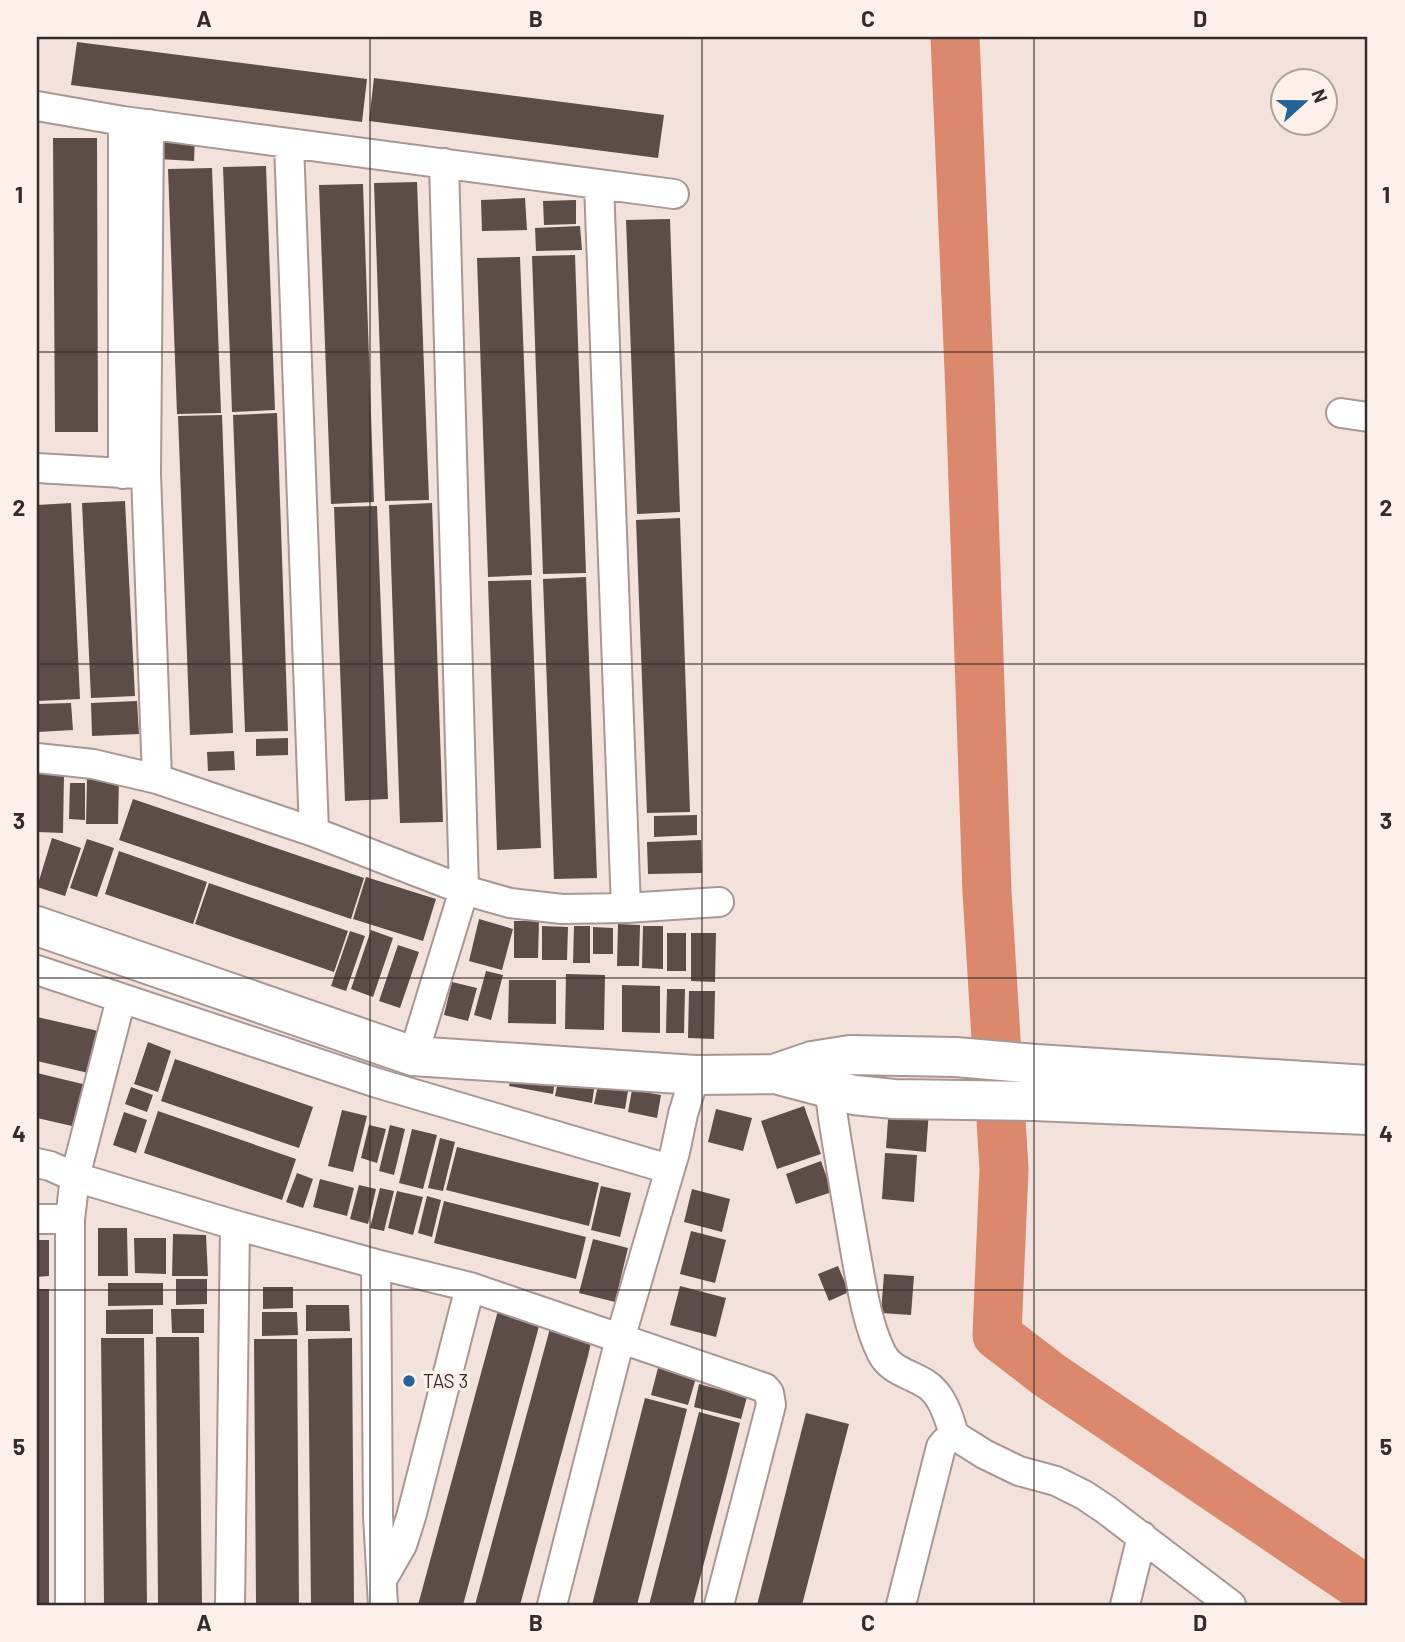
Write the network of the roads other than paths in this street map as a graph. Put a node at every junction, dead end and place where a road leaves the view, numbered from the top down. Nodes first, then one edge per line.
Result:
1 (37, 106) edge
2 (136, 122) junction
3 (289, 143) junction
4 (444, 163) junction
5 (599, 184) junction
6 (674, 194) dead end
7 (37, 468) edge
8 (134, 474) junction
9 (37, 758) edge
10 (157, 779) junction
11 (314, 832) junction
12 (464, 890) junction
13 (719, 902) dead end
14 (626, 908) junction
15 (37, 926) edge
16 (37, 970) edge
17 (121, 999) junction
18 (413, 1056) junction
19 (833, 1072) junction
20 (695, 1074) junction
21 (1035, 1082) junction
22 (1368, 1085) edge
23 (1262, 1094) junction
24 (1368, 1115) edge
25 (672, 1161) junction
26 (37, 1163) edge
27 (75, 1177) junction
28 (37, 1219) edge
29 (71, 1219) junction
30 (234, 1225) junction
31 (376, 1264) junction
32 (470, 1287) junction
33 (620, 1339) junction
34 (950, 1421) junction
35 (1142, 1536) junction
36 (383, 1592) edge
37 (70, 1605) edge
38 (230, 1605) edge
39 (552, 1605) edge
40 (719, 1605) edge
41 (901, 1605) edge
42 (1125, 1605) edge
43 (1231, 1605) edge

1 - 2 street
2 - 3 street
2 - 8 street
3 - 4 street
3 - 11 street
4 - 5 street
4 - 12 street
5 - 6 street
5 - 14 street
7 - 8 street
8 - 10 street
9 - 10 street
10 - 11 street
11 - 12 street
12 - 14 street
12 - 18 street
13 - 14 street
15 - 18 street
16 - 17 street
17 - 25 street
17 - 27 street
18 - 20 street
19 - 20 street
19 - 21 street
19 - 21 street
19 - 34 street
20 - 25 street
21 - 23 street
22 - 23 street
23 - 24 street
25 - 33 street
26 - 27 street
27 - 29 street
27 - 30 street
28 - 29 street
29 - 37 street
30 - 31 street
30 - 38 street
31 - 32 street
31 - 36 street
32 - 33 street
32 - 36 street
33 - 39 street
33 - 40 street
34 - 35 street
34 - 41 street
35 - 42 street
35 - 43 street

